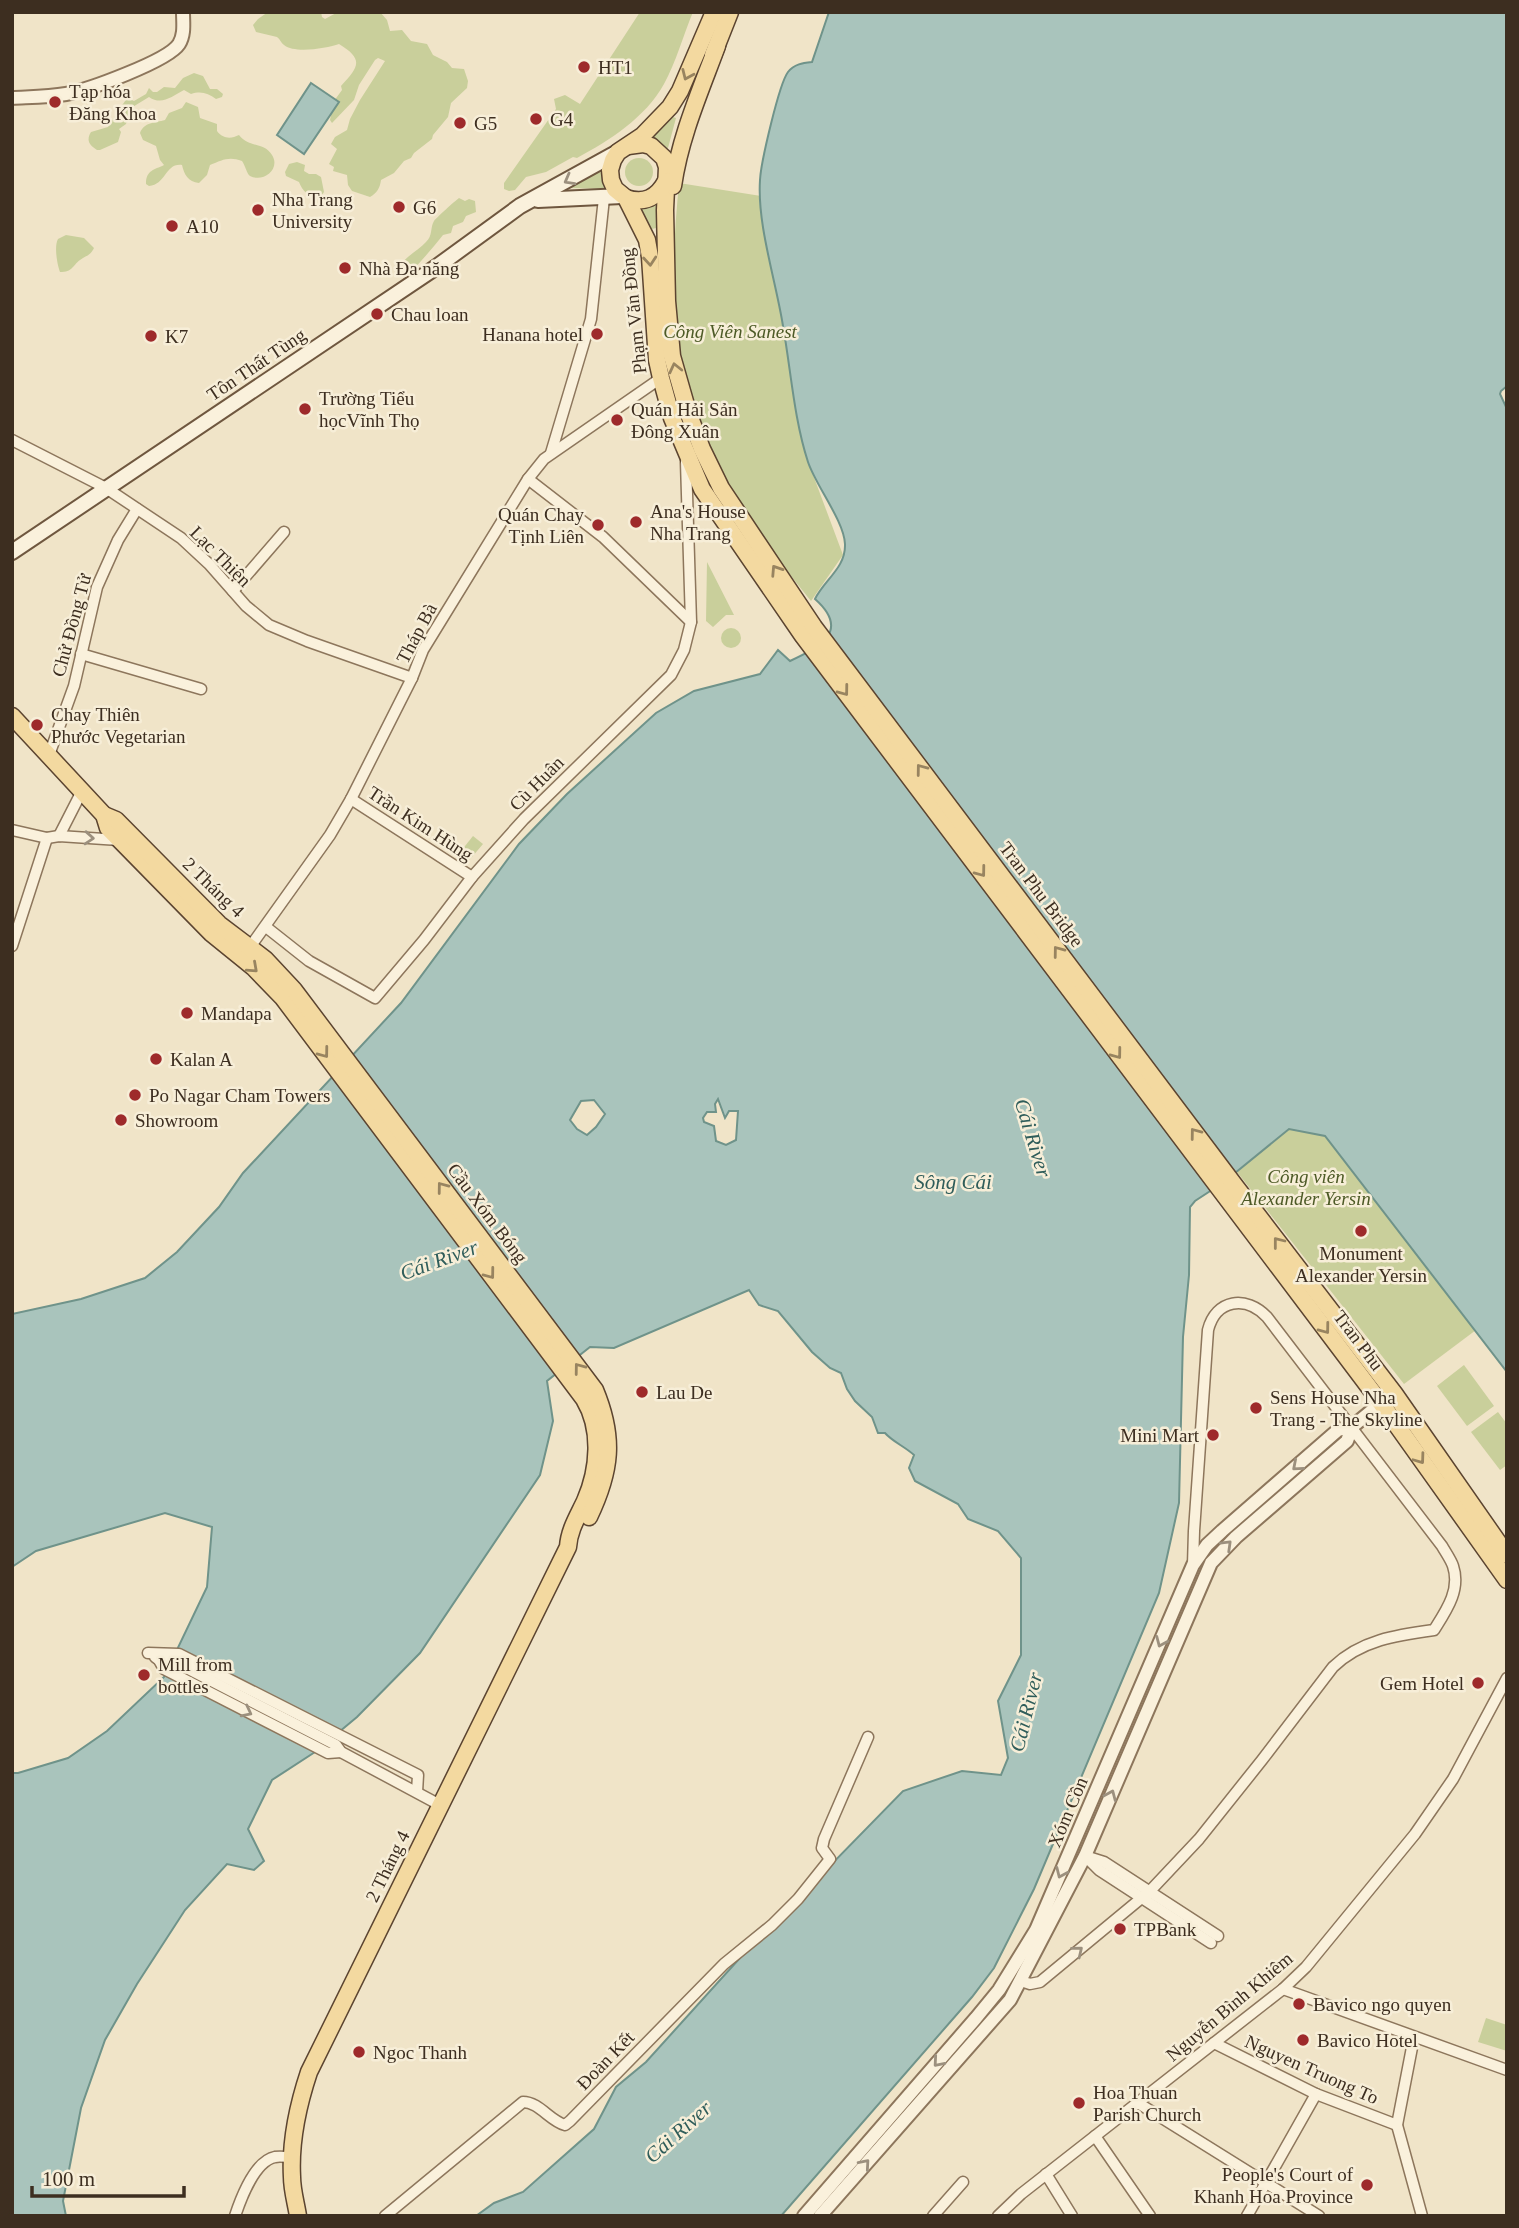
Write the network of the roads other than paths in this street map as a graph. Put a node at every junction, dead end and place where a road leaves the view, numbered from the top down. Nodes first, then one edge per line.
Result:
1 (183, 12) edge
2 (714, 12) edge
3 (730, 12) edge
4 (717, 46) junction
5 (12, 98) edge
6 (622, 150) junction
7 (666, 174) junction
8 (624, 197) junction
9 (604, 198) junction
10 (520, 206) junction
11 (666, 265) junction
12 (661, 378) junction
13 (12, 440) edge
14 (551, 453) junction
15 (686, 453) junction
16 (527, 479) junction
17 (106, 488) junction
18 (707, 497) junction
19 (688, 508) junction
20 (137, 509) junction
21 (284, 532) dead end
22 (12, 552) edge
23 (233, 591) junction
24 (691, 622) junction
25 (808, 631) junction
26 (81, 654) junction
27 (412, 678) junction
28 (201, 689) dead end
29 (12, 716) edge
30 (49, 755) junction
31 (82, 792) junction
32 (351, 799) junction
33 (104, 815) junction
34 (12, 830) edge
35 (59, 836) junction
36 (47, 838) junction
37 (119, 840) junction
38 (472, 877) junction
39 (266, 927) junction
40 (12, 946) edge
41 (250, 947) junction
42 (288, 994) junction
43 (1230, 1192) joint
44 (1387, 1398) junction
45 (1352, 1427) junction
46 (599, 1477) joint
47 (1507, 1555) edge
48 (1199, 1568) junction
49 (1507, 1580) edge
50 (162, 1665) junction
51 (1507, 1678) edge
52 (868, 1737) dead end
53 (341, 1752) junction
54 (417, 1792) junction
55 (440, 1805) junction
56 (1072, 1850) junction
57 (1085, 1856) junction
58 (1147, 1895) junction
59 (1214, 1940) dead end
60 (1021, 1981) junction
61 (1283, 1989) junction
62 (1414, 2037) junction
63 (1214, 2043) junction
64 (1507, 2070) edge
65 (1316, 2094) junction
66 (1138, 2103) junction
67 (1397, 2125) junction
68 (1095, 2136) junction
69 (292, 2158) junction
70 (1046, 2174) junction
71 (963, 2182) dead end
72 (1266, 2182) junction
73 (235, 2216) edge
74 (299, 2216) edge
75 (385, 2216) edge
76 (804, 2216) edge
77 (820, 2216) edge
78 (933, 2216) edge
79 (998, 2216) edge
80 (1072, 2216) edge
81 (1150, 2216) edge
82 (1247, 2216) edge
83 (1318, 2216) edge
84 (1422, 2216) edge

1 - 5 street
2 -> 6 main road
3 - 4 main road, Phạm Văn Đồng
4 - 7 main road, Phạm Văn Đồng
4 - 11 main road
6 - 7 main road
6 - 8 main road, Phạm Văn Đồng
6 -> 10 main road, Tôn Thất Tùng
7 - 8 main road
7 - 11 main road, Phạm Văn Đồng
8 - 9 main road, Tôn Thất Tùng
8 -> 12 main road, Phạm Văn Đồng
9 - 10 main road, Tôn Thất Tùng
9 - 14 street
10 - 17 main road, Tôn Thất Tùng
25 -> 11 main road, Phạm Văn Đồng
12 - 14 street, Tháp Bà
12 - 15 main road, Phạm Văn Đồng
13 - 17 street, Lạc Thiện
14 - 16 street, Tháp Bà
15 - 18 main road, Phạm Văn Đồng
15 - 19 street, Cù Huân
16 - 24 street
16 - 27 street, Tháp Bà
17 - 20 street, Lạc Thiện
17 - 22 main road, Tôn Thất Tùng
18 - 19 street
18 - 25 main road, Phạm Văn Đồng
19 - 24 street, Cù Huân
20 - 23 street, Lạc Thiện
20 - 26 street, Chử Đồng Tử
21 - 23 street
23 - 27 street, Lạc Thiện
24 - 38 street, Cù Huân
25 - 43 main road, Tran Phu Bridge
26 - 28 street
26 - 30 street, Chử Đồng Tử
27 - 32 street, Tháp Bà
29 - 30 main road, 2 Tháng 4
30 - 31 main road, 2 Tháng 4
31 - 33 main road, 2 Tháng 4
31 - 35 street
32 - 38 street, Trần Kim Hùng
32 - 39 street, Tháp Bà
33 - 37 main road, 2 Tháng 4
33 - 41 main road, 2 Tháng 4
34 - 36 street
35 - 36 street
35 -> 37 street
36 - 40 street
37 -> 42 main road, 2 Tháng 4
38 - 39 street, Cù Huân
39 - 41 street, Tháp Bà
41 - 42 main road, 2 Tháng 4
42 - 46 main road, Cầu Xóm Bóng
43 - 44 main road, Tran Phu
44 - 45 street, Xóm Cồn
44 - 47 main road, Tran Phu
44 -> 49 main road, Tran Phu
45 - 48 street, Xóm Cồn
45 - 48 street
45 - 58 street
46 - 55 main road, 2 Tháng 4
48 -> 56 street, Xóm Cồn
57 -> 48 street, Xóm Cồn
50 -> 53 street
50 - 53 street
50 - 54 street
51 - 61 street, Nguyễn Bình Khiêm
52 - 75 street, Đoàn Kết
53 - 54 street
54 - 55 street
55 - 69 main road, 2 Tháng 4
56 - 57 street
56 -> 76 street, Xóm Cồn
57 - 58 street
57 - 60 street, Xóm Cồn
58 - 59 street
60 -> 58 street
77 -> 60 street, Xóm Cồn
61 - 62 street
61 - 63 street, Nguyễn Bình Khiêm
62 - 64 street
62 - 67 street
63 - 65 street, Nguyen Truong To
63 - 66 street, Nguyễn Bình Khiêm
65 - 67 street, Nguyen Truong To
65 - 72 street
66 - 68 street, Nguyễn Bình Khiêm
66 - 72 street
67 - 84 street
68 - 70 street, Nguyễn Bình Khiêm
68 - 81 street
69 - 73 street
69 - 74 main road, 2 Tháng 4
70 - 79 street, Nguyễn Bình Khiêm
70 - 80 street
71 - 78 street
72 - 82 street
72 - 83 street

